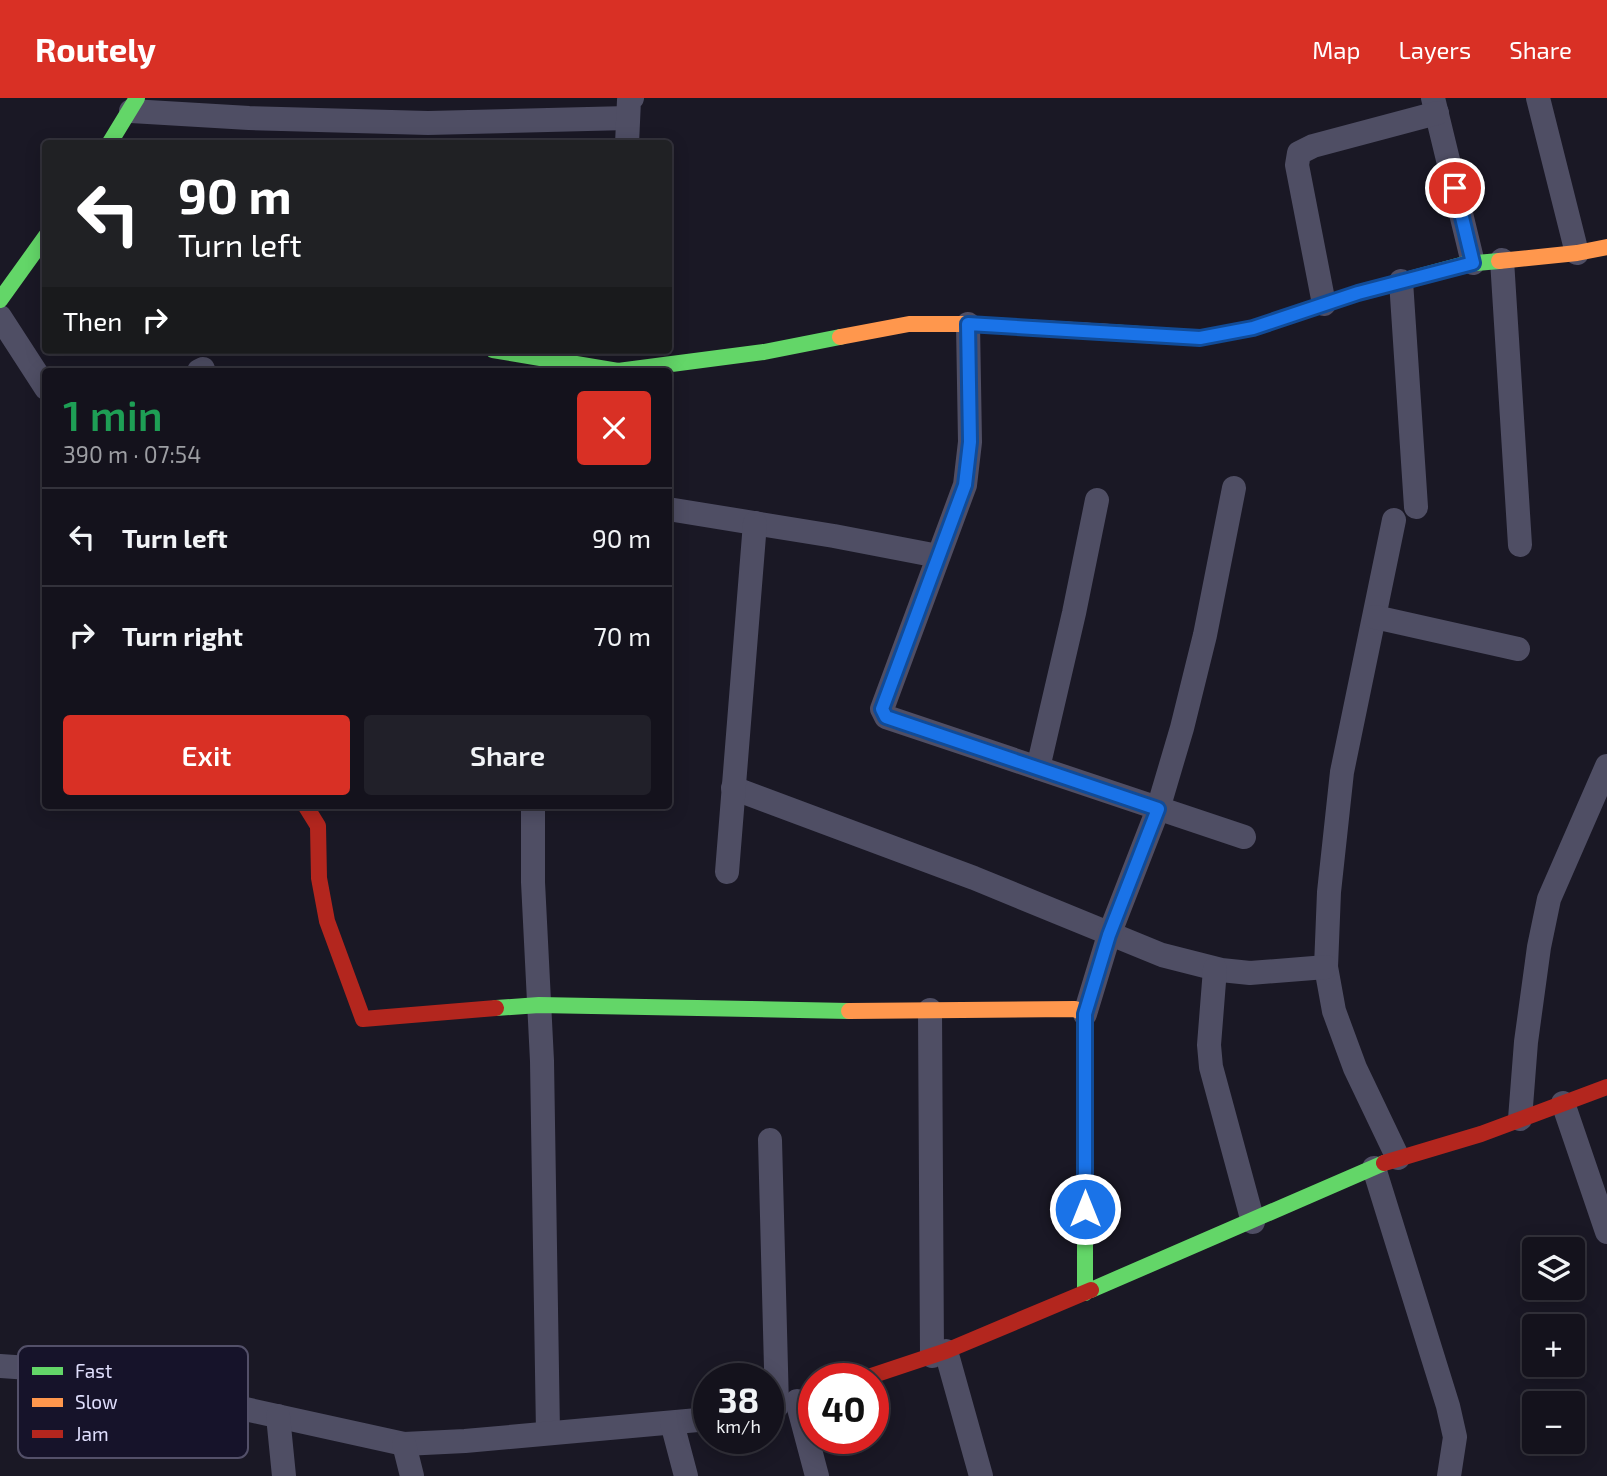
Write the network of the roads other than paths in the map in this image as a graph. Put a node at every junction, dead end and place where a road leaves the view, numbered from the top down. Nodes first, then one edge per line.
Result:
1 (1538, 98) edge
2 (134, 105) edge
3 (1435, 106) edge
4 (630, 108) edge
5 (329, 132) edge
6 (483, 132) edge
7 (112, 140) edge
8 (626, 140) edge
9 (42, 247) edge
10 (1607, 247) edge
11 (1577, 253) junction
12 (1502, 260) junction
13 (1473, 263) junction
14 (35, 267) edge
15 (1401, 281) junction
16 (0, 300) edge
17 (1324, 304) junction
18 (0, 317) edge
19 (968, 324) junction
20 (506, 354) edge
21 (539, 364) edge
22 (584, 368) edge
23 (641, 368) edge
24 (42, 382) edge
25 (1234, 488) dead end
26 (1097, 500) dead end
27 (1416, 508) dead end
28 (672, 510) edge
29 (1394, 520) dead end
30 (755, 523) junction
31 (1520, 545) dead end
32 (938, 556) junction
33 (1375, 617) junction
34 (1518, 649) dead end
35 (1607, 766) edge
36 (1038, 768) junction
37 (733, 788) junction
38 (307, 809) edge
39 (533, 809) edge
40 (1158, 809) junction
41 (1244, 838) dead end
42 (727, 872) dead end
43 (1109, 935) junction
44 (1326, 967) junction
45 (1215, 968) junction
46 (539, 1005) junction
47 (930, 1010) junction
48 (1085, 1014) junction
49 (1607, 1087) edge
50 (1563, 1104) junction
51 (1520, 1119) junction
52 (770, 1140) dead end
53 (1398, 1158) junction
54 (1374, 1168) junction
55 (1253, 1222) junction
56 (1607, 1232) edge
57 (1085, 1293) junction
58 (939, 1353) junction
59 (0, 1366) edge
60 (18, 1367) edge
61 (889, 1370) edge
62 (789, 1403) edge
63 (248, 1410) edge
64 (278, 1416) junction
65 (693, 1421) edge
66 (672, 1423) junction
67 (548, 1433) junction
68 (404, 1444) junction
69 (284, 1476) edge
70 (412, 1476) edge
71 (686, 1476) edge
72 (817, 1476) edge
73 (981, 1476) edge
74 (1449, 1476) edge

1 - 11 street
2 - 5 street
2 - 7 street
3 - 13 street
3 - 17 street
4 - 6 street
4 - 8 street
5 - 6 street
9 - 14 street
10 - 11 street
11 - 12 street
12 - 13 street
12 - 31 street
13 - 15 street
14 - 16 street
15 - 17 street
15 - 27 street
17 - 19 street
18 - 24 street
19 - 23 street
19 - 32 street
20 - 21 street
21 - 22 street
25 - 40 street
26 - 36 street
28 - 30 street
29 - 33 street
30 - 32 street
30 - 37 street
32 - 36 street
33 - 34 street
33 - 44 street
35 - 51 street
36 - 40 street
37 - 42 street
37 - 43 street
38 - 46 street
39 - 46 street
40 - 41 street
40 - 43 street
43 - 45 street
43 - 48 street
44 - 45 street
44 - 53 street
45 - 55 street
46 - 47 street
46 - 67 street
47 - 48 street
47 - 58 street
48 - 57 street
49 - 50 street
50 - 51 street
50 - 56 street
51 - 53 street
52 - 62 street
53 - 54 street
54 - 55 street
54 - 74 street
55 - 57 street
57 - 58 street
58 - 61 street
58 - 73 street
59 - 60 street
62 - 72 street
63 - 64 street
64 - 68 street
64 - 69 street
65 - 66 street
66 - 67 street
66 - 71 street
67 - 68 street
68 - 70 street

